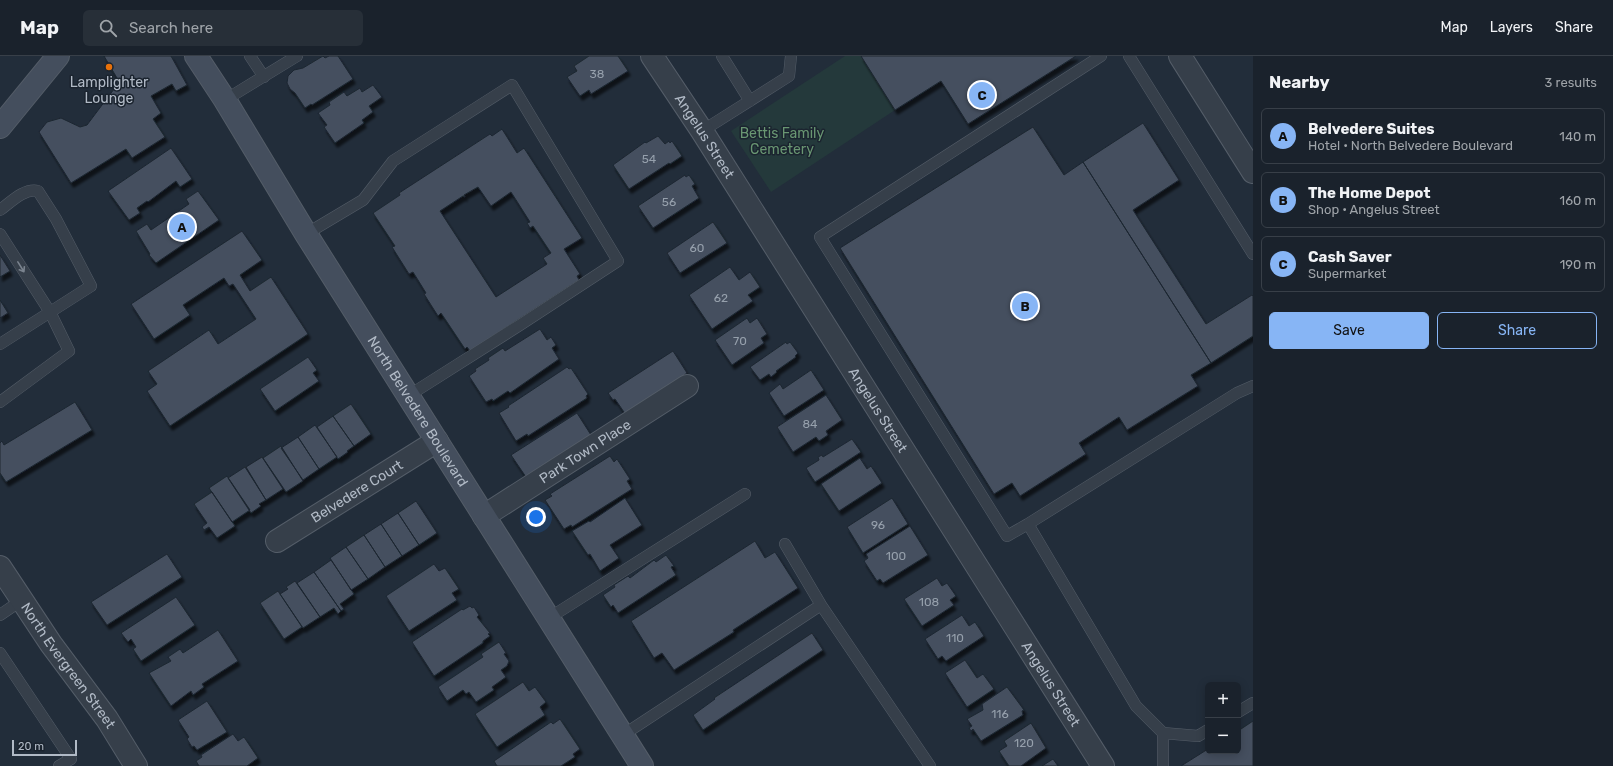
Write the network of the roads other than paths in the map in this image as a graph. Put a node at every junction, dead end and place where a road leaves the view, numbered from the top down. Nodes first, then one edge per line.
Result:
1 (58, 56) edge
2 (196, 56) edge
3 (250, 56) edge
4 (297, 56) edge
5 (652, 56) edge
6 (722, 56) edge
7 (791, 56) edge
8 (1101, 56) edge
9 (1129, 56) edge
10 (1180, 56) edge
11 (264, 77) junction
12 (225, 100) junction
13 (750, 100) junction
14 (0, 127) edge
15 (702, 131) junction
16 (1253, 172) edge
17 (0, 210) edge
18 (0, 234) edge
19 (306, 234) junction
20 (1253, 254) edge
21 (50, 312) junction
22 (0, 344) edge
23 (687, 386) dead end
24 (1253, 386) edge
25 (408, 396) junction
26 (0, 402) edge
27 (437, 441) junction
28 (745, 494) dead end
29 (484, 516) junction
30 (1028, 524) junction
31 (277, 541) dead end
32 (785, 544) dead end
33 (0, 567) edge
34 (22, 600) junction
35 (821, 605) junction
36 (0, 615) edge
37 (549, 618) junction
38 (0, 653) edge
39 (1253, 703) edge
40 (1241, 710) edge
41 (1205, 732) edge
42 (1163, 733) junction
43 (623, 735) junction
44 (59, 766) edge
45 (136, 766) edge
46 (642, 766) edge
47 (930, 766) edge
48 (1103, 766) edge
49 (1163, 766) edge

1 - 14 street
2 - 12 street, North Belvedere Boulevard
3 - 11 lane
4 - 11 lane
5 - 15 street, Angelus Street
6 - 13 lane
7 - 13 lane
8 - 30 lane
9 - 20 lane
10 - 16 street
11 - 12 lane
12 - 19 street, North Belvedere Boulevard
13 - 15 lane
15 - 48 street, Angelus Street
17 - 21 lane
18 -> 21 lane
19 - 25 street, North Belvedere Boulevard
19 - 25 lane
21 - 22 lane
21 - 26 lane
23 - 29 street, Park Town Place
24 - 30 lane
25 - 27 street, North Belvedere Boulevard
27 - 29 street, North Belvedere Boulevard
27 - 31 street, Belvedere Court
28 - 37 lane
29 - 37 street, North Belvedere Boulevard
30 - 42 lane
32 - 35 lane
33 - 34 street, North Evergreen Street
34 - 36 lane
34 - 45 street, North Evergreen Street
35 - 43 lane
35 - 47 lane
37 - 43 street, North Belvedere Boulevard
38 - 44 lane
39 - 40 lane
41 - 42 lane
42 - 49 lane
43 - 46 street, North Belvedere Boulevard

